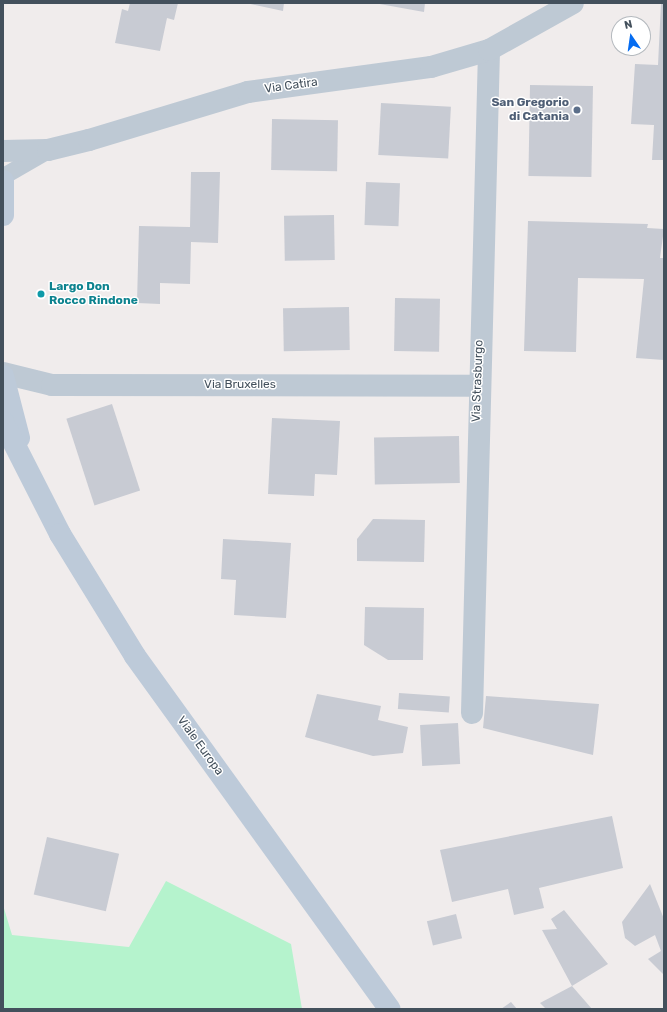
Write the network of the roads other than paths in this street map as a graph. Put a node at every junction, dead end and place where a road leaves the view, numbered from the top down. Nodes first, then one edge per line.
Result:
1 (572, 3) edge
2 (489, 50) junction
3 (48, 150) junction
4 (3, 151) edge
5 (3, 176) edge
6 (3, 181) edge
7 (3, 215) edge
8 (3, 373) edge
9 (3, 376) edge
10 (478, 386) junction
11 (3, 422) edge
12 (29, 472) junction
13 (472, 713) dead end
14 (390, 1009) edge

1 - 2 street, Via Catira
2 - 3 street, Via Catira
2 - 10 street, Via Strasburgo
3 - 4 street, Via Catira
3 - 5 lane
6 - 7 main road
8 - 10 street, Via Bruxelles
9 - 12 main road, Viale Europa
10 - 13 street, Via Strasburgo
11 - 12 main road, Viale Europa
12 - 14 main road, Viale Europa

